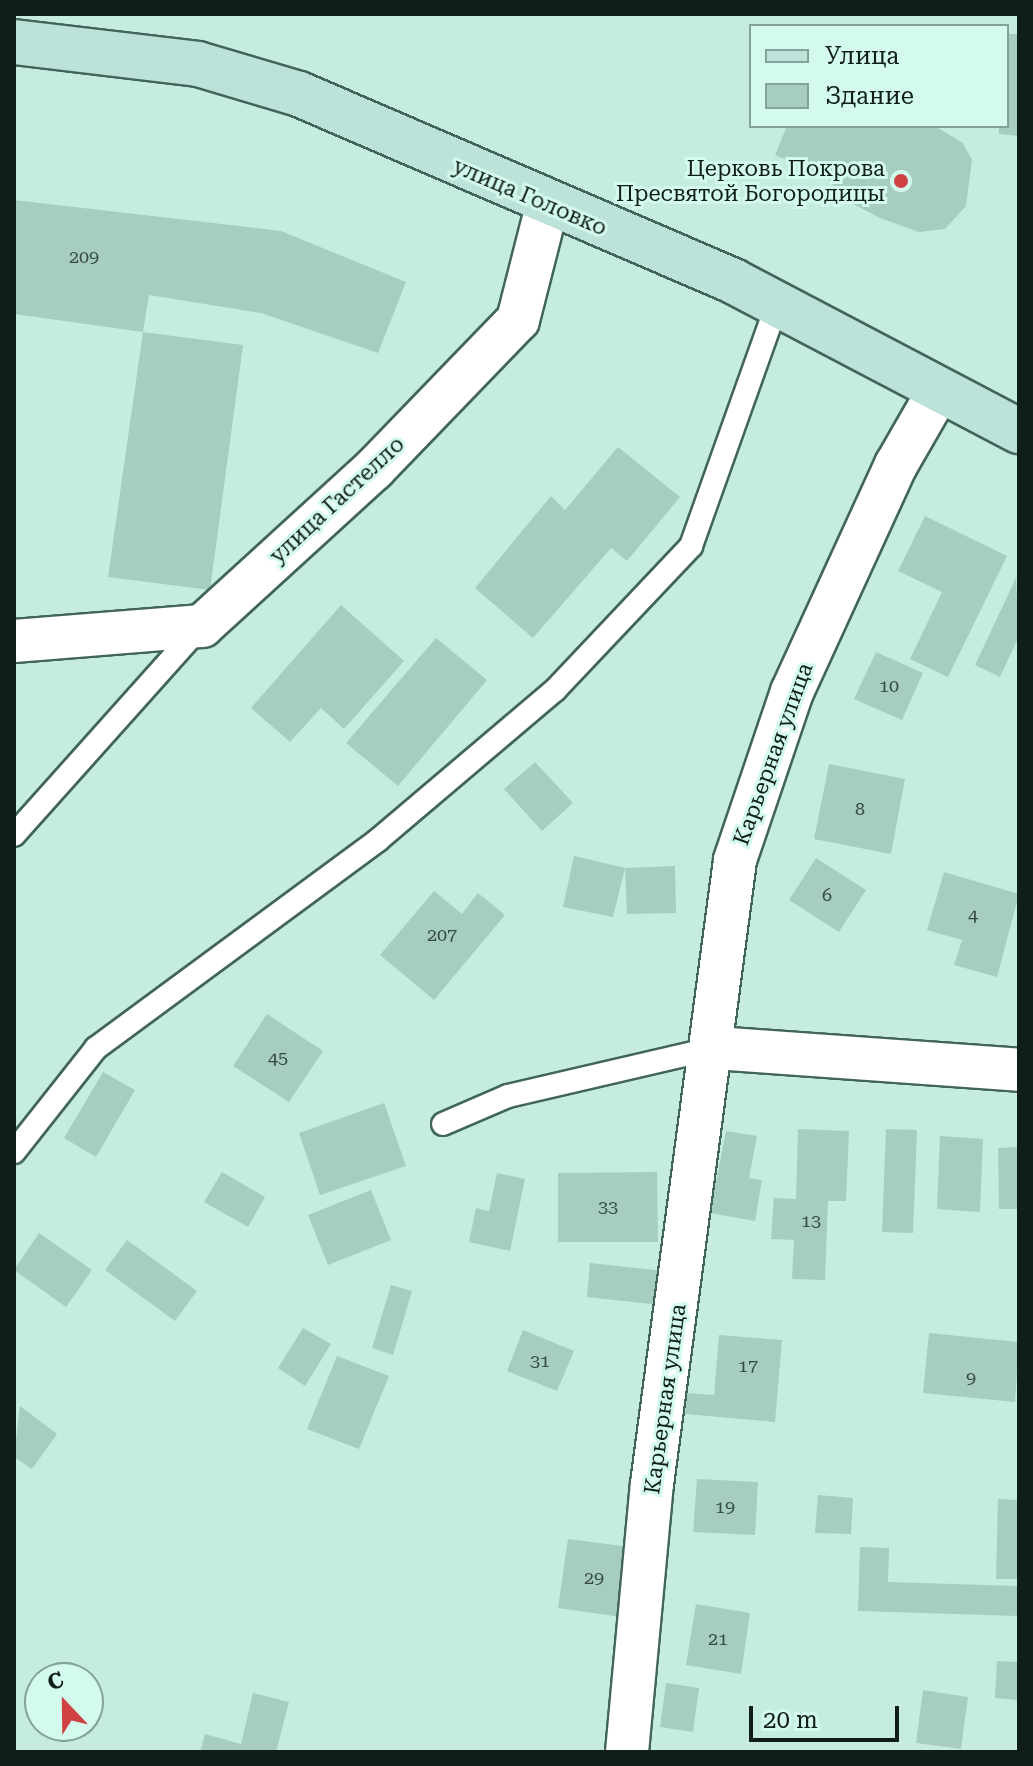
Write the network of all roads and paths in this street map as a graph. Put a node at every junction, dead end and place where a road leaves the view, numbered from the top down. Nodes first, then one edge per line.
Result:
1 (14, 42) edge
2 (547, 206) junction
3 (777, 305) junction
4 (938, 392) junction
5 (1019, 431) edge
6 (202, 626) junction
7 (14, 641) edge
8 (16, 831) edge
9 (715, 1048) junction
10 (1019, 1070) edge
11 (443, 1124) dead end
12 (14, 1152) edge
13 (627, 1752) edge

1 - 2 main road, улица Головко
2 - 3 main road, улица Головко
2 - 6 street, улица Гастелло
3 - 4 main road, улица Головко
3 - 12 lane
4 - 5 main road, улица Головко
4 - 9 street, Карьерная улица
6 - 7 street
6 - 8 lane
9 - 10 street
9 - 11 lane
9 - 13 street, Карьерная улица

